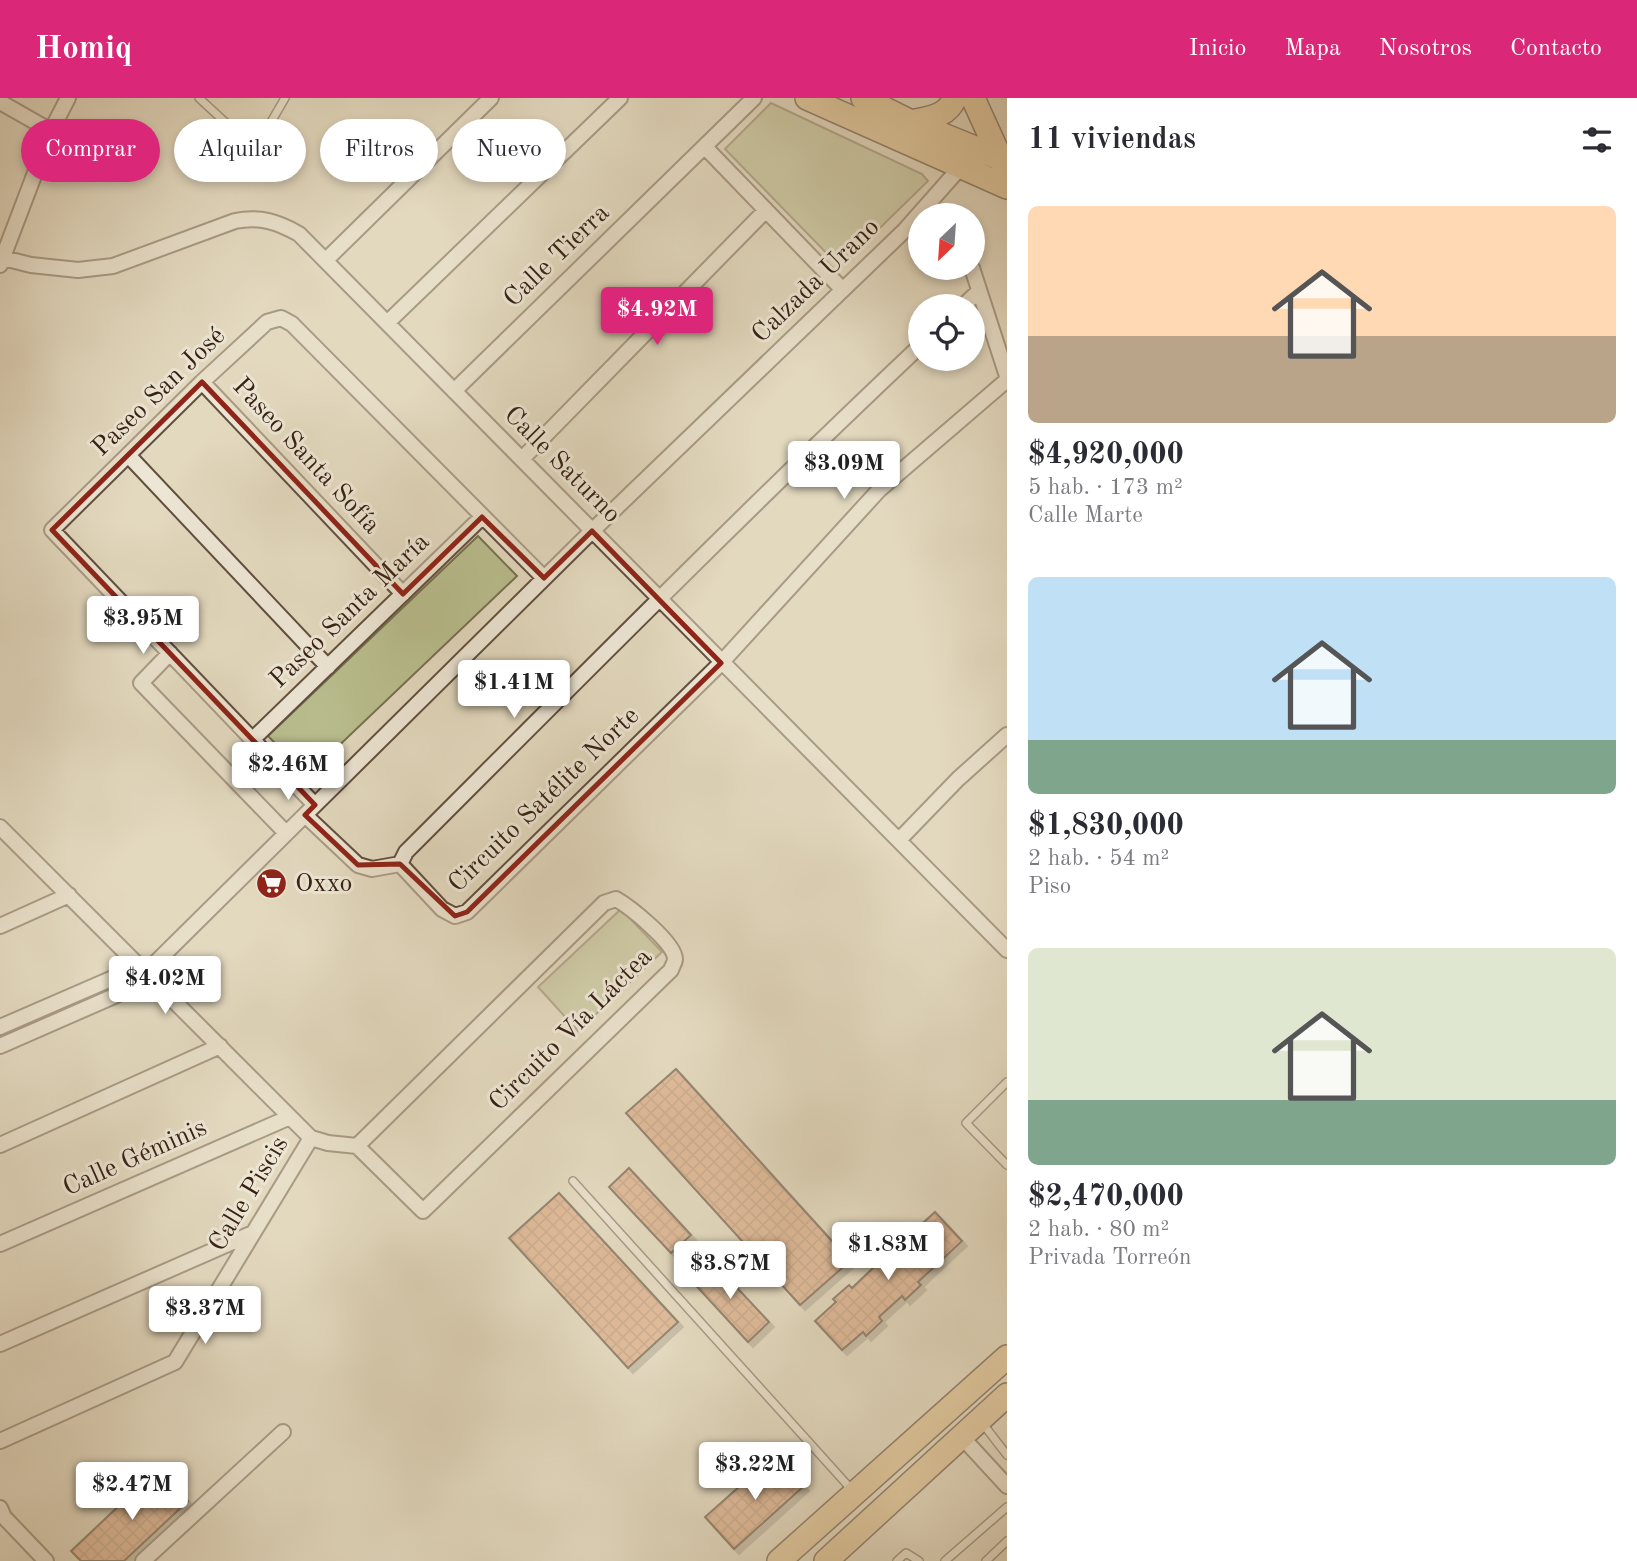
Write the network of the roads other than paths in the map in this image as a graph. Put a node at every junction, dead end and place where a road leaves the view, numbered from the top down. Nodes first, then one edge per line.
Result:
1 (68, 98) edge
2 (199, 98) edge
3 (285, 98) edge
4 (491, 98) edge
5 (620, 98) edge
6 (754, 98) edge
7 (807, 98) edge
8 (863, 98) edge
9 (955, 98) edge
10 (974, 98) edge
11 (0, 102) edge
12 (30, 119) edge
13 (57, 119) edge
14 (911, 122) junction
15 (705, 146) junction
16 (975, 149) junction
17 (1005, 165) edge
18 (960, 168) junction
19 (32, 182) edge
20 (1007, 187) edge
21 (766, 211) junction
22 (326, 260) junction
23 (2, 262) edge
24 (976, 280) edge
25 (842, 289) junction
26 (979, 290) junction
27 (975, 294) edge
28 (387, 323) junction
29 (908, 357) edge
30 (1007, 378) edge
31 (202, 382) junction
32 (454, 391) junction
33 (129, 456) junction
34 (522, 459) junction
35 (482, 517) junction
36 (592, 531) junction
37 (544, 578) junction
38 (403, 594) junction
39 (660, 598) junction
40 (170, 653) junction
41 (721, 663) junction
42 (327, 667) junction
43 (1007, 735) edge
44 (252, 740) junction
45 (310, 810) junction
46 (0, 827) edge
47 (286, 833) junction
48 (899, 840) junction
49 (400, 864) junction
50 (69, 895) junction
51 (0, 926) edge
52 (1007, 950) edge
53 (146, 972) junction
54 (0, 1027) edge
55 (0, 1046) edge
56 (220, 1046) junction
57 (1007, 1082) edge
58 (290, 1117) junction
59 (311, 1138) junction
60 (0, 1144) edge
61 (357, 1146) junction
62 (1007, 1165) edge
63 (573, 1181) dead end
64 (253, 1233) junction
65 (0, 1244) edge
66 (0, 1344) edge
67 (1007, 1357) edge
68 (1007, 1369) edge
69 (1007, 1395) edge
70 (980, 1420) junction
71 (283, 1432) dead end
72 (961, 1437) junction
73 (0, 1441) edge
74 (1007, 1455) edge
75 (1007, 1486) edge
76 (855, 1493) junction
77 (1007, 1507) edge
78 (1, 1515) edge
79 (1007, 1541) edge
80 (46, 1561) edge
81 (143, 1561) edge
82 (779, 1561) edge
83 (809, 1561) edge
84 (826, 1561) edge
85 (897, 1561) edge
86 (919, 1561) edge
87 (945, 1561) edge
88 (986, 1561) edge

1 - 13 street
2 - 3 lane
4 - 22 street
5 - 28 street
6 - 15 street, Calle Tierra
7 - 18 main road
8 - 14 main road
9 - 14 main road
10 - 17 main road
11 - 12 street
14 - 16 main road
15 - 21 street
15 - 32 street, Calle Tierra
16 - 17 main road
16 - 18 street, Calzada Urano
18 - 20 main road
18 - 25 street, Calzada Urano
19 - 23 street
21 - 25 street
21 - 34 street
22 - 23 street, Calle Saturno
22 - 28 street, Calle Saturno
24 - 26 street
25 - 36 street, Calzada Urano
26 - 27 street
26 - 30 street
28 - 32 street, Calle Saturno
29 - 39 street
30 - 41 street, Circuito Satélite Norte
31 - 33 street, Paseo San José
31 - 35 street, Paseo San José
31 - 38 street, Paseo Santa Sofía
32 - 34 street, Calle Saturno
33 - 40 street, Paseo San José
33 - 42 street
34 - 36 street, Calle Saturno
35 - 37 street, Paseo San José
35 - 38 street, Paseo Santa María
36 - 37 street, Calzada Urano
36 - 39 street, Calle Saturno
37 - 45 street, Calzada Urano
38 - 42 street, Paseo Santa María
39 - 41 street, Calle Saturno
39 - 49 street
40 - 44 street, Paseo San José
40 - 47 street
41 - 48 street, Calle Saturno
41 - 49 street, Circuito Satélite Norte
42 - 44 street, Paseo Santa María
43 - 48 street
44 - 45 street, Paseo San José
45 - 47 street, Calzada Urano
45 - 49 street
46 - 50 street
47 - 53 street, Calzada Urano
48 - 52 street, Calle Saturno
50 - 51 street
50 - 53 street
53 - 54 street
53 - 55 street, Calzada Urano
53 - 56 street
56 - 58 street
56 - 60 street
57 - 62 lane
58 - 59 street
58 - 65 street, Calle Géminis
59 - 61 street
59 - 64 street, Calle Piscis
61 - 61 street, Circuito Vía Láctea
63 - 76 lane
64 - 66 street
64 - 73 street, Calle Piscis
67 - 76 main road
68 - 70 main road
69 - 70 main road
70 - 72 main road
70 - 74 lane
71 - 81 street
72 - 75 street
72 - 84 main road
76 - 82 main road
76 - 83 main road
77 - 87 lane
78 - 80 street
79 - 88 lane
85 - 86 lane

